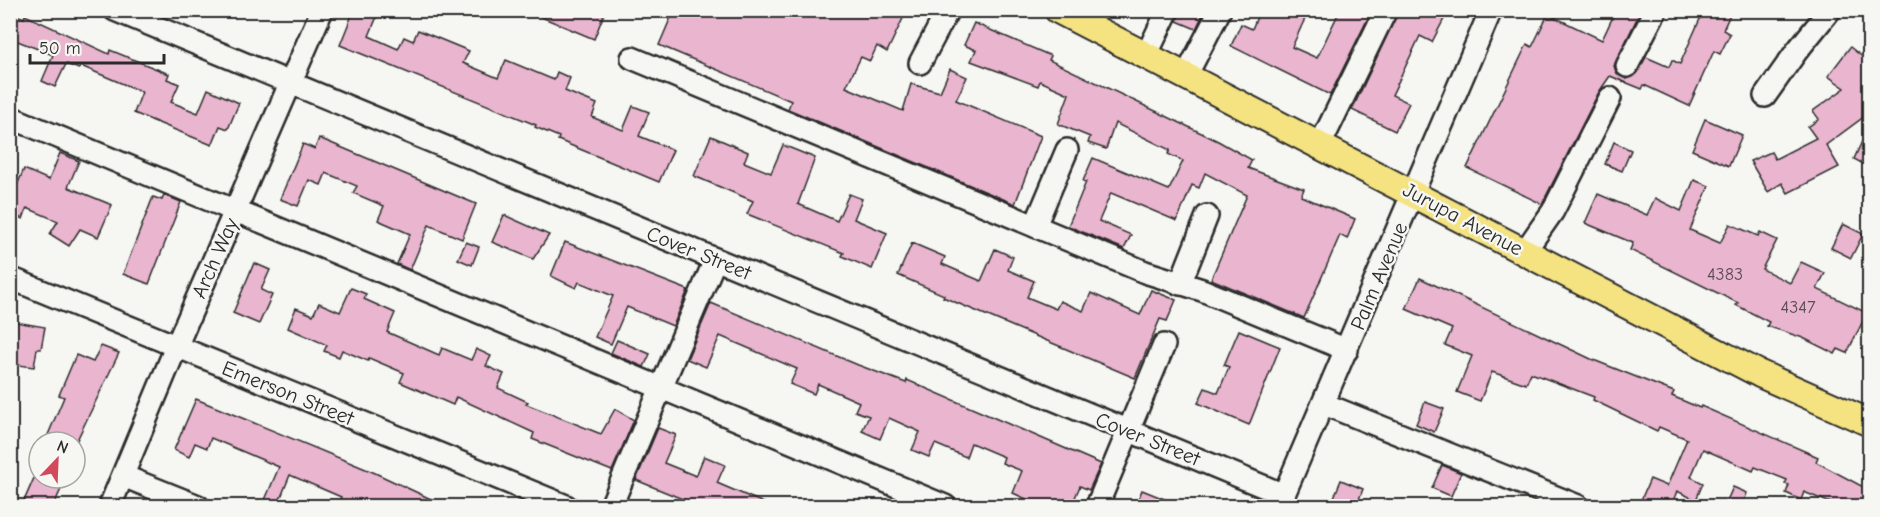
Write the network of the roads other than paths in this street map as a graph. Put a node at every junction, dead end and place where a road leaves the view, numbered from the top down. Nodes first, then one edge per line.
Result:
1 (116, 10) edge
2 (322, 10) edge
3 (948, 10) edge
4 (1058, 10) edge
5 (1168, 10) edge
6 (1220, 10) edge
7 (1386, 10) edge
8 (1491, 10) edge
9 (1656, 10) edge
10 (1830, 10) edge
11 (1091, 18) edge
12 (1146, 56) junction
13 (632, 58) dead end
14 (920, 63) dead end
15 (1627, 66) dead end
16 (1186, 76) junction
17 (291, 84) junction
18 (1766, 96) dead end
19 (1610, 98) dead end
20 (10, 117) edge
21 (1320, 145) junction
22 (1067, 150) dead end
23 (1415, 193) junction
24 (235, 212) junction
25 (1207, 216) dead end
26 (1035, 226) junction
27 (1525, 251) junction
28 (715, 260) junction
29 (10, 278) edge
30 (1180, 284) junction
31 (1164, 345) dead end
32 (176, 347) junction
33 (1347, 350) junction
34 (659, 388) junction
35 (1324, 404) junction
36 (1868, 418) edge
37 (1130, 432) junction
38 (123, 476) junction
39 (1281, 501) edge
40 (110, 507) edge
41 (198, 507) edge
42 (566, 507) edge
43 (611, 507) edge
44 (945, 507) edge
45 (1097, 507) edge
46 (1578, 507) edge

1 - 17 street, Cover Street
2 - 17 street, Arch Way
3 - 14 street
4 - 11 main road, Jurupa Avenue
5 - 12 street
6 - 16 street
7 - 21 street
8 - 23 street, Palm Avenue
9 - 15 street
10 - 18 street
11 - 12 main road, Jurupa Avenue
12 - 16 main road, Jurupa Avenue
13 - 26 street
16 - 21 main road, Jurupa Avenue
17 - 24 street, Arch Way
17 - 28 street, Cover Street
19 - 27 street
20 - 24 street
21 - 23 main road, Jurupa Avenue
22 - 26 street
23 - 27 main road, Jurupa Avenue
23 - 33 street, Palm Avenue
24 - 32 street, Arch Way
24 - 34 street
25 - 30 street
26 - 30 street
27 - 36 main road, Jurupa Avenue
28 - 34 street
28 - 37 street, Cover Street
29 - 32 street, Emerson Street
30 - 33 street
31 - 37 street
32 - 38 street, Arch Way
32 - 42 street, Emerson Street
33 - 35 street, Palm Avenue
34 - 43 street
34 - 44 street
35 - 39 street, Palm Avenue
35 - 46 street
37 - 39 street, Cover Street
37 - 45 street
38 - 40 street, Arch Way
38 - 41 street

